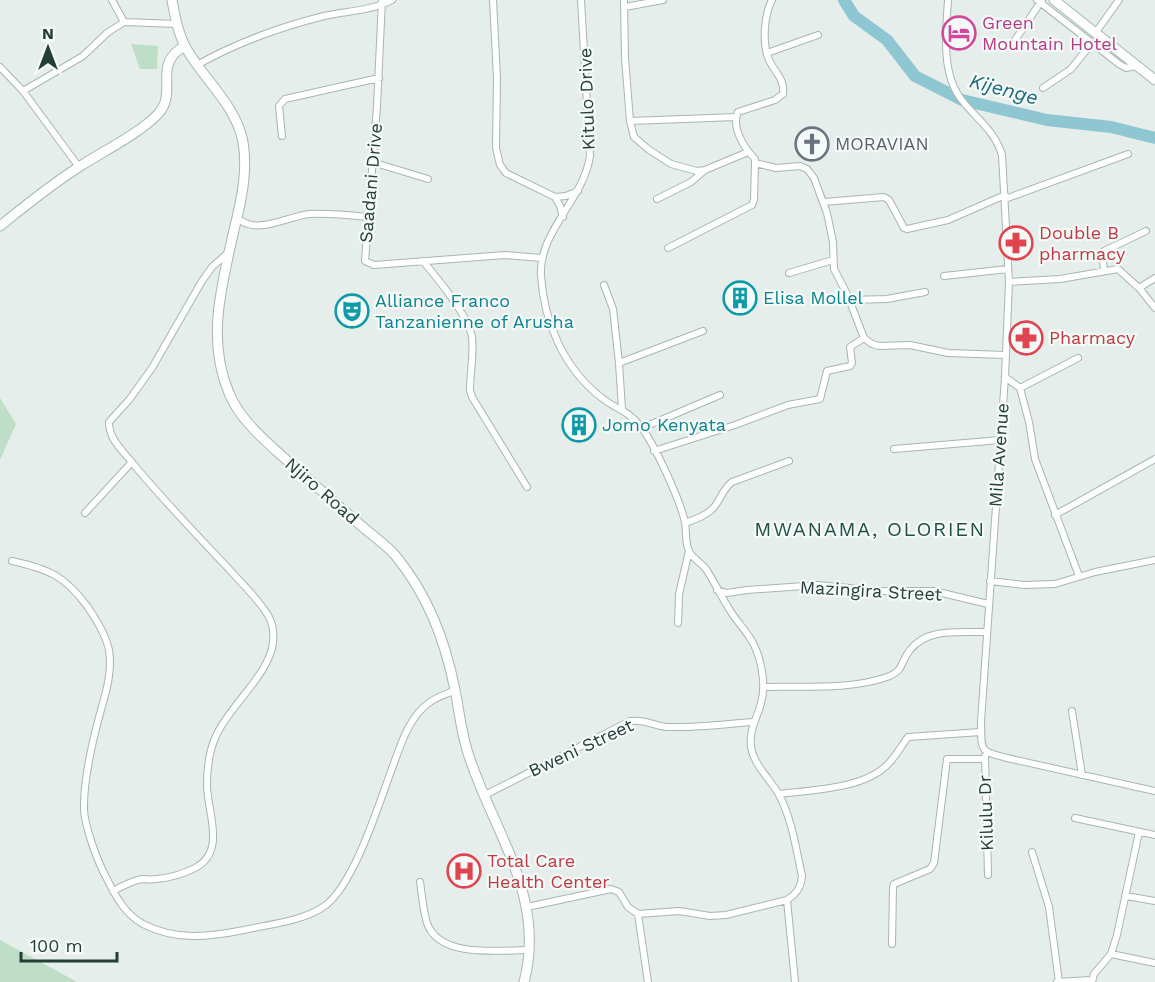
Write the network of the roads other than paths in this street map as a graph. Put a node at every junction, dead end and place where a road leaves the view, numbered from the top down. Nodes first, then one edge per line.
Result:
1 (112, 0) edge
2 (172, 0) edge
3 (392, 0) edge
4 (493, 0) edge
5 (581, 0) edge
6 (663, 0) edge
7 (772, 0) edge
8 (948, 0) edge
9 (1054, 0) edge
10 (1119, 0) edge
11 (1040, 1) edge
12 (382, 3) edge
13 (624, 4) edge
14 (124, 22) junction
15 (177, 24) junction
16 (1096, 32) junction
17 (818, 35) dead end
18 (1092, 43) junction
19 (185, 46) junction
20 (1011, 46) dead end
21 (767, 53) junction
22 (197, 64) junction
23 (1136, 66) junction
24 (0, 67) edge
25 (379, 78) junction
26 (1155, 80) edge
27 (1044, 88) dead end
28 (23, 91) junction
29 (736, 117) junction
30 (630, 121) junction
31 (282, 136) dead end
32 (748, 152) junction
33 (1128, 154) dead end
34 (372, 162) junction
35 (755, 163) junction
36 (79, 167) junction
37 (705, 170) junction
38 (428, 179) dead end
39 (578, 191) junction
40 (555, 197) junction
41 (1005, 197) junction
42 (657, 199) dead end
43 (825, 202) junction
44 (367, 217) junction
45 (563, 217) junction
46 (237, 218) junction
47 (0, 226) edge
48 (1146, 231) dead end
49 (668, 248) dead end
50 (230, 251) junction
51 (542, 258) junction
52 (833, 260) junction
53 (423, 261) junction
54 (1008, 269) junction
55 (1104, 270) junction
56 (789, 273) dead end
57 (944, 276) dead end
58 (1155, 278) edge
59 (1009, 282) junction
60 (604, 285) dead end
61 (1139, 288) junction
62 (925, 292) dead end
63 (849, 300) junction
64 (1154, 304) edge
65 (703, 331) dead end
66 (864, 338) junction
67 (1005, 355) junction
68 (1078, 358) dead end
69 (619, 363) junction
70 (1005, 377) junction
71 (1020, 388) junction
72 (720, 395) dead end
73 (622, 409) junction
74 (642, 428) junction
75 (1000, 440) junction
76 (894, 449) dead end
77 (654, 451) junction
78 (1155, 459) edge
79 (789, 461) dead end
80 (132, 462) junction
81 (527, 487) dead end
82 (86, 513) dead end
83 (1055, 515) junction
84 (685, 523) junction
85 (689, 551) junction
86 (1155, 560) edge
87 (12, 561) dead end
88 (1079, 576) junction
89 (990, 581) junction
90 (717, 590) junction
91 (988, 604) junction
92 (678, 623) dead end
93 (987, 632) junction
94 (764, 687) junction
95 (454, 690) junction
96 (1072, 711) dead end
97 (753, 722) junction
98 (981, 732) junction
99 (985, 756) junction
100 (1082, 775) junction
101 (1155, 790) edge
102 (779, 794) junction
103 (485, 795) junction
104 (1075, 818) dead end
105 (1139, 832) junction
106 (1155, 835) edge
107 (1032, 852) dead end
108 (988, 875) dead end
109 (420, 882) dead end
110 (113, 891) junction
111 (1126, 896) junction
112 (787, 900) junction
113 (1155, 901) edge
114 (527, 907) junction
115 (638, 914) junction
116 (892, 944) dead end
117 (529, 950) junction
118 (1111, 954) junction
119 (1155, 963) edge
120 (1091, 981) edge
121 (524, 982) edge
122 (648, 982) edge
123 (795, 982) edge
124 (1058, 982) edge

1 - 14 street
2 - 15 street, Njiro Road
3 - 12 street
4 - 40 street
5 - 39 street, Kitulo Drive
6 - 13 street
7 - 21 street
8 - 41 street, Mila Avenue
9 - 16 street
10 - 16 street
11 - 18 street
11 - 20 street
12 - 22 street
12 - 25 street, Saadani Drive
13 - 30 street
14 - 15 street
14 - 28 street
15 - 19 street, Njiro Road
16 - 23 street
17 - 21 street
18 - 23 street
18 - 27 street
19 - 22 street, Njiro Road
19 - 36 street
21 - 29 street
22 - 46 street, Njiro Road
23 - 26 street
24 - 28 street
25 - 31 street
25 - 34 street, Saadani Drive
28 - 36 street
29 - 30 street
29 - 32 street
30 - 37 street
32 - 35 street
32 - 37 street
33 - 41 street
34 - 38 street
34 - 44 street, Saadani Drive
35 - 43 street
35 - 49 street
36 - 47 street
37 - 42 street
39 - 40 street
39 - 45 street, Kitulo Drive
40 - 45 street
41 - 43 street
41 - 54 street, Mila Avenue
43 - 52 street
44 - 46 street
44 - 53 street, Saadani Drive
45 - 51 street, Kitulo Drive
46 - 50 street, Njiro Road
48 - 55 street
50 - 80 street
50 - 95 street, Njiro Road
51 - 53 street, Saadani Drive
51 - 73 street
52 - 56 street
52 - 63 street
53 - 81 street
54 - 57 street
54 - 59 street, Mila Avenue
55 - 59 street
55 - 61 street
58 - 61 street
59 - 67 street, Mila Avenue
60 - 69 street
61 - 64 street
62 - 63 street
63 - 66 street
65 - 69 street
66 - 67 street
66 - 77 street
67 - 70 street, Mila Avenue
68 - 71 street
69 - 73 street
70 - 71 street
70 - 75 street, Mila Avenue
71 - 83 street
72 - 74 street
73 - 74 street
74 - 77 street
75 - 76 street
75 - 89 street, Mila Avenue
77 - 84 street
78 - 83 street
79 - 84 street
80 - 82 street
80 - 110 street
83 - 88 street
84 - 85 street
85 - 90 street
85 - 92 street
86 - 88 street
87 - 110 street
88 - 89 street
89 - 91 street, Mila Avenue
90 - 91 street, Mazingira Street
90 - 94 street
91 - 93 street, Mila Avenue
93 - 94 street
93 - 98 street, Mila Avenue
94 - 97 street
95 - 103 street, Njiro Road
95 - 110 street
96 - 100 street
97 - 102 street
97 - 103 street, Bweni Street
98 - 99 street, Mila Avenue
98 - 102 street
99 - 100 street
99 - 108 street, Kilulu Dr
99 - 116 street
100 - 101 street
102 - 112 street
103 - 114 street, Njiro Road
104 - 105 street
105 - 106 street
105 - 111 street
107 - 124 street
109 - 117 street
111 - 113 street
111 - 118 street
112 - 115 street
112 - 123 street
114 - 115 street
114 - 117 street, Njiro Road
115 - 122 street
117 - 121 street, Njiro Road
118 - 119 street
118 - 120 street
120 - 124 street

